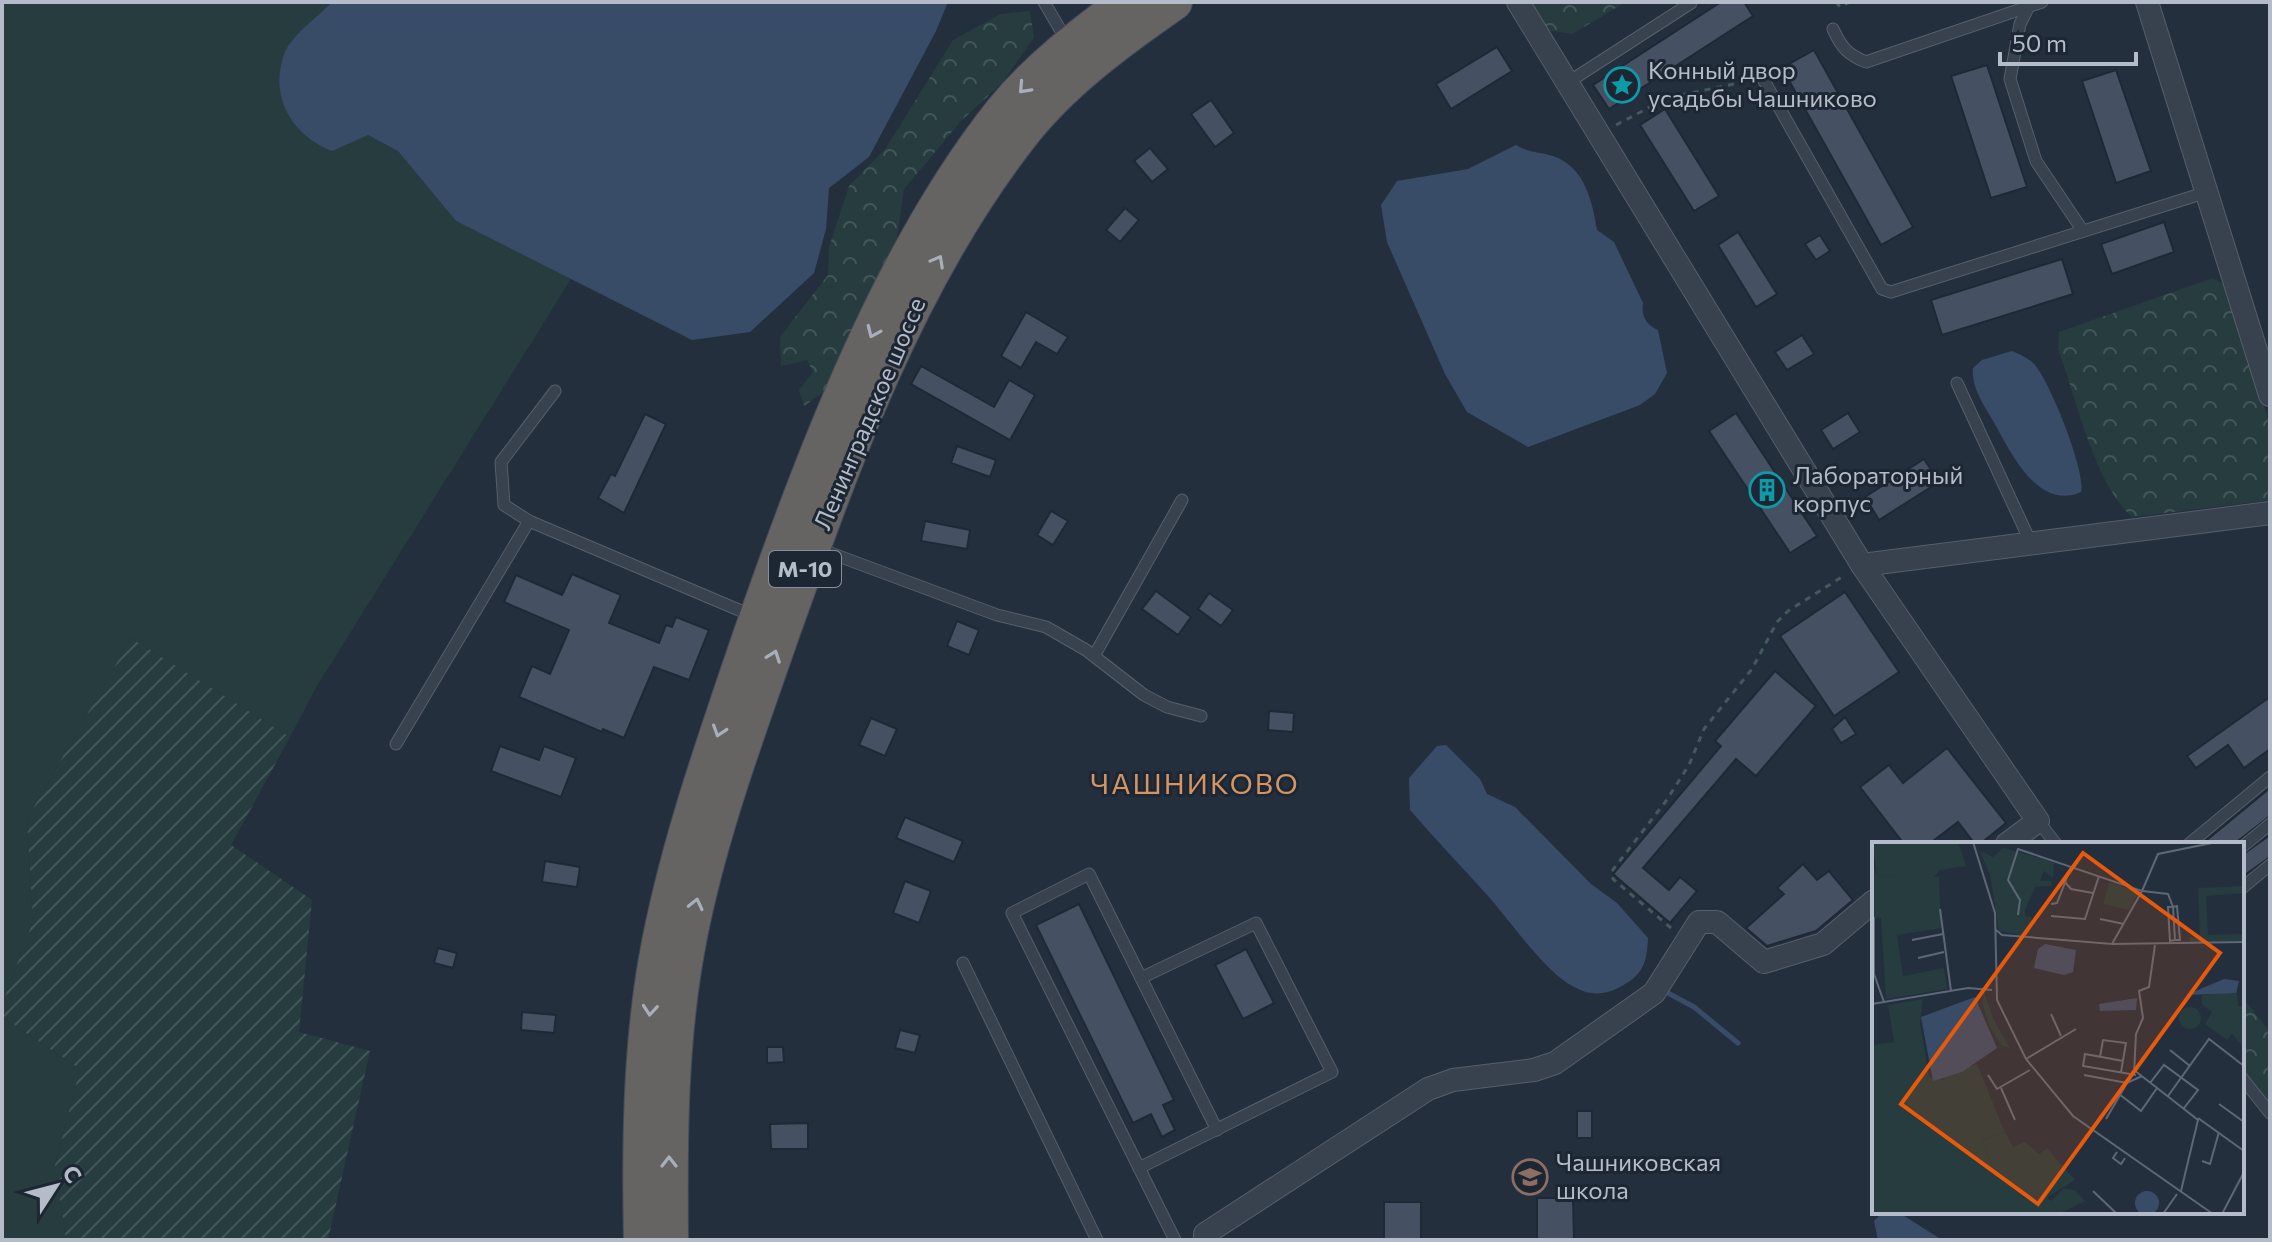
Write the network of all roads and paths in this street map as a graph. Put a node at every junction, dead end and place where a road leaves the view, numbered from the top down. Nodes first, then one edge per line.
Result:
1 (1044, 2) edge
2 (1126, 2) edge
3 (1174, 2) edge
4 (1518, 2) edge
5 (1836, 2) edge
6 (1850, 2) edge
7 (2042, 2) edge
8 (2147, 2) edge
9 (1691, 3) edge
10 (2029, 6) junction
11 (1833, 29) dead end
12 (1070, 45) junction
13 (1763, 79) joint
14 (1567, 83) junction
15 (1599, 135) junction
16 (2207, 192) junction
17 (2083, 231) junction
18 (1957, 383) dead end
19 (555, 391) dead end
20 (2270, 395) edge
21 (1182, 500) dead end
22 (2270, 513) edge
23 (529, 521) junction
24 (2031, 543) junction
25 (813, 546) junction
26 (1862, 565) junction
27 (758, 618) junction
28 (1094, 656) junction
29 (1201, 716) dead end
30 (396, 744) dead end
31 (2270, 777) edge
32 (2038, 821) junction
33 (2270, 824) edge
34 (2010, 842) edge
35 (2054, 842) edge
36 (2191, 842) edge
37 (2244, 845) edge
38 (2270, 865) edge
39 (2244, 886) edge
40 (1872, 903) edge
41 (1685, 940) junction
42 (963, 963) dead end
43 (1141, 978) junction
44 (2244, 1080) edge
45 (2270, 1113) edge
46 (1217, 1130) junction
47 (1139, 1168) junction
48 (1203, 1238) edge
49 (642, 1240) edge
50 (670, 1240) edge
51 (1097, 1240) edge
52 (1175, 1240) edge

1 - 12 lane
2 - 12 highway, Ленинградское шоссе / М-10
25 -> 3 highway, Ленинградское шоссе / М-10
4 - 14 street
5 - 6 path
7 - 10 lane
8 - 16 street
9 - 14 lane
10 - 11 lane
10 - 17 lane
12 -> 27 highway, Ленинградское шоссе / М-10
13 - 15 path
13 - 17 lane
14 - 15 street
15 - 26 street
16 - 17 lane
16 - 20 street
18 - 24 lane
19 - 23 lane
21 - 28 lane
22 - 24 street
23 - 27 lane
23 - 30 lane
24 - 26 street
25 - 28 lane
50 -> 25 highway, Ленинградское шоссе / М-10
26 - 32 street
26 - 41 path
27 -> 49 highway, Ленинградское шоссе / М-10
28 - 29 lane
31 - 36 lane
32 - 34 street
32 - 35 lane
33 - 37 lane
38 - 39 lane
40 - 41 street
41 - 48 street
42 - 51 lane
43 - 46 lane
43 - 46 lane
43 - 47 lane
44 - 45 lane
46 - 47 lane
47 - 52 lane

